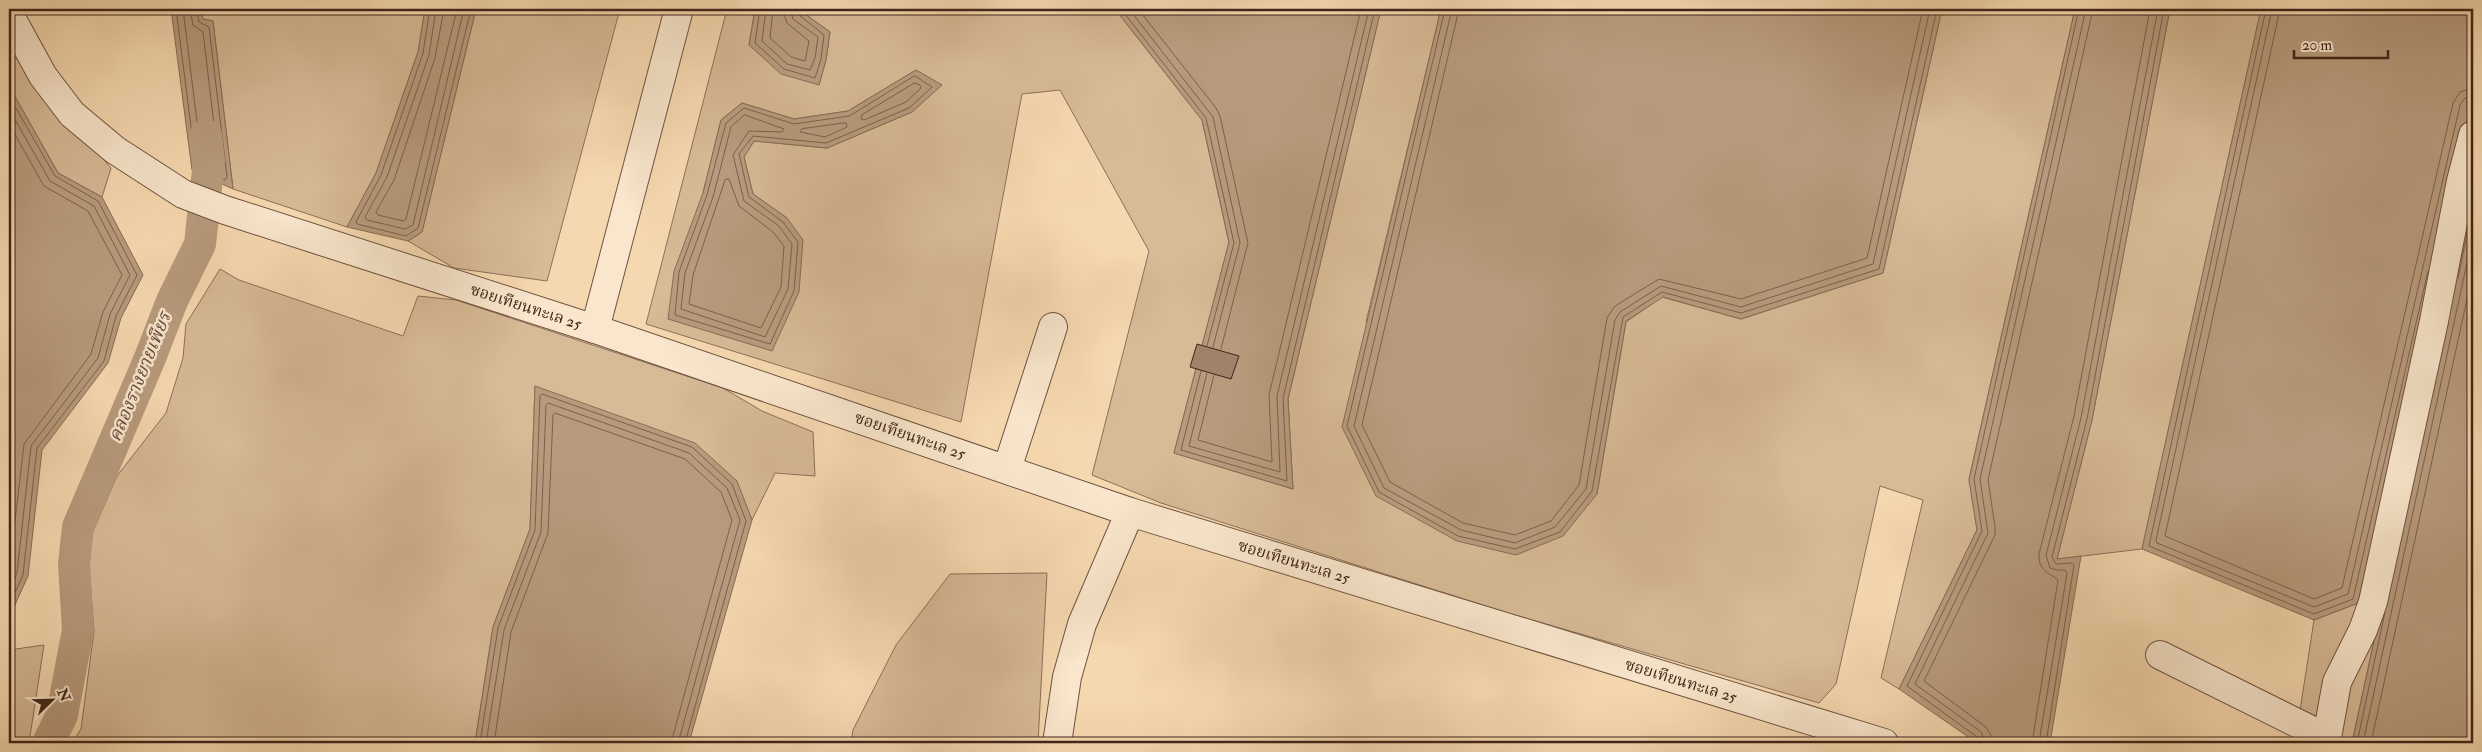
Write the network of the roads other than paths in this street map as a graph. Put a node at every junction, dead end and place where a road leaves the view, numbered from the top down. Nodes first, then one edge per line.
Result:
1 (680, 9) edge
2 (9, 14) edge
3 (2473, 135) edge
4 (1053, 327) dead end
5 (595, 329) junction
6 (1007, 469) junction
7 (1120, 508) junction
8 (2160, 655) dead end
9 (2326, 741) edge
10 (1057, 743) edge
11 (1881, 743) edge

1 - 5 street
2 - 5 street, ซอยเทียนทะเล 25
3 - 9 street
4 - 6 street
5 - 6 street, ซอยเทียนทะเล 25
6 - 7 street, ซอยเทียนทะเล 25
7 - 10 street
7 - 11 street, ซอยเทียนทะเล 25
8 - 9 street

